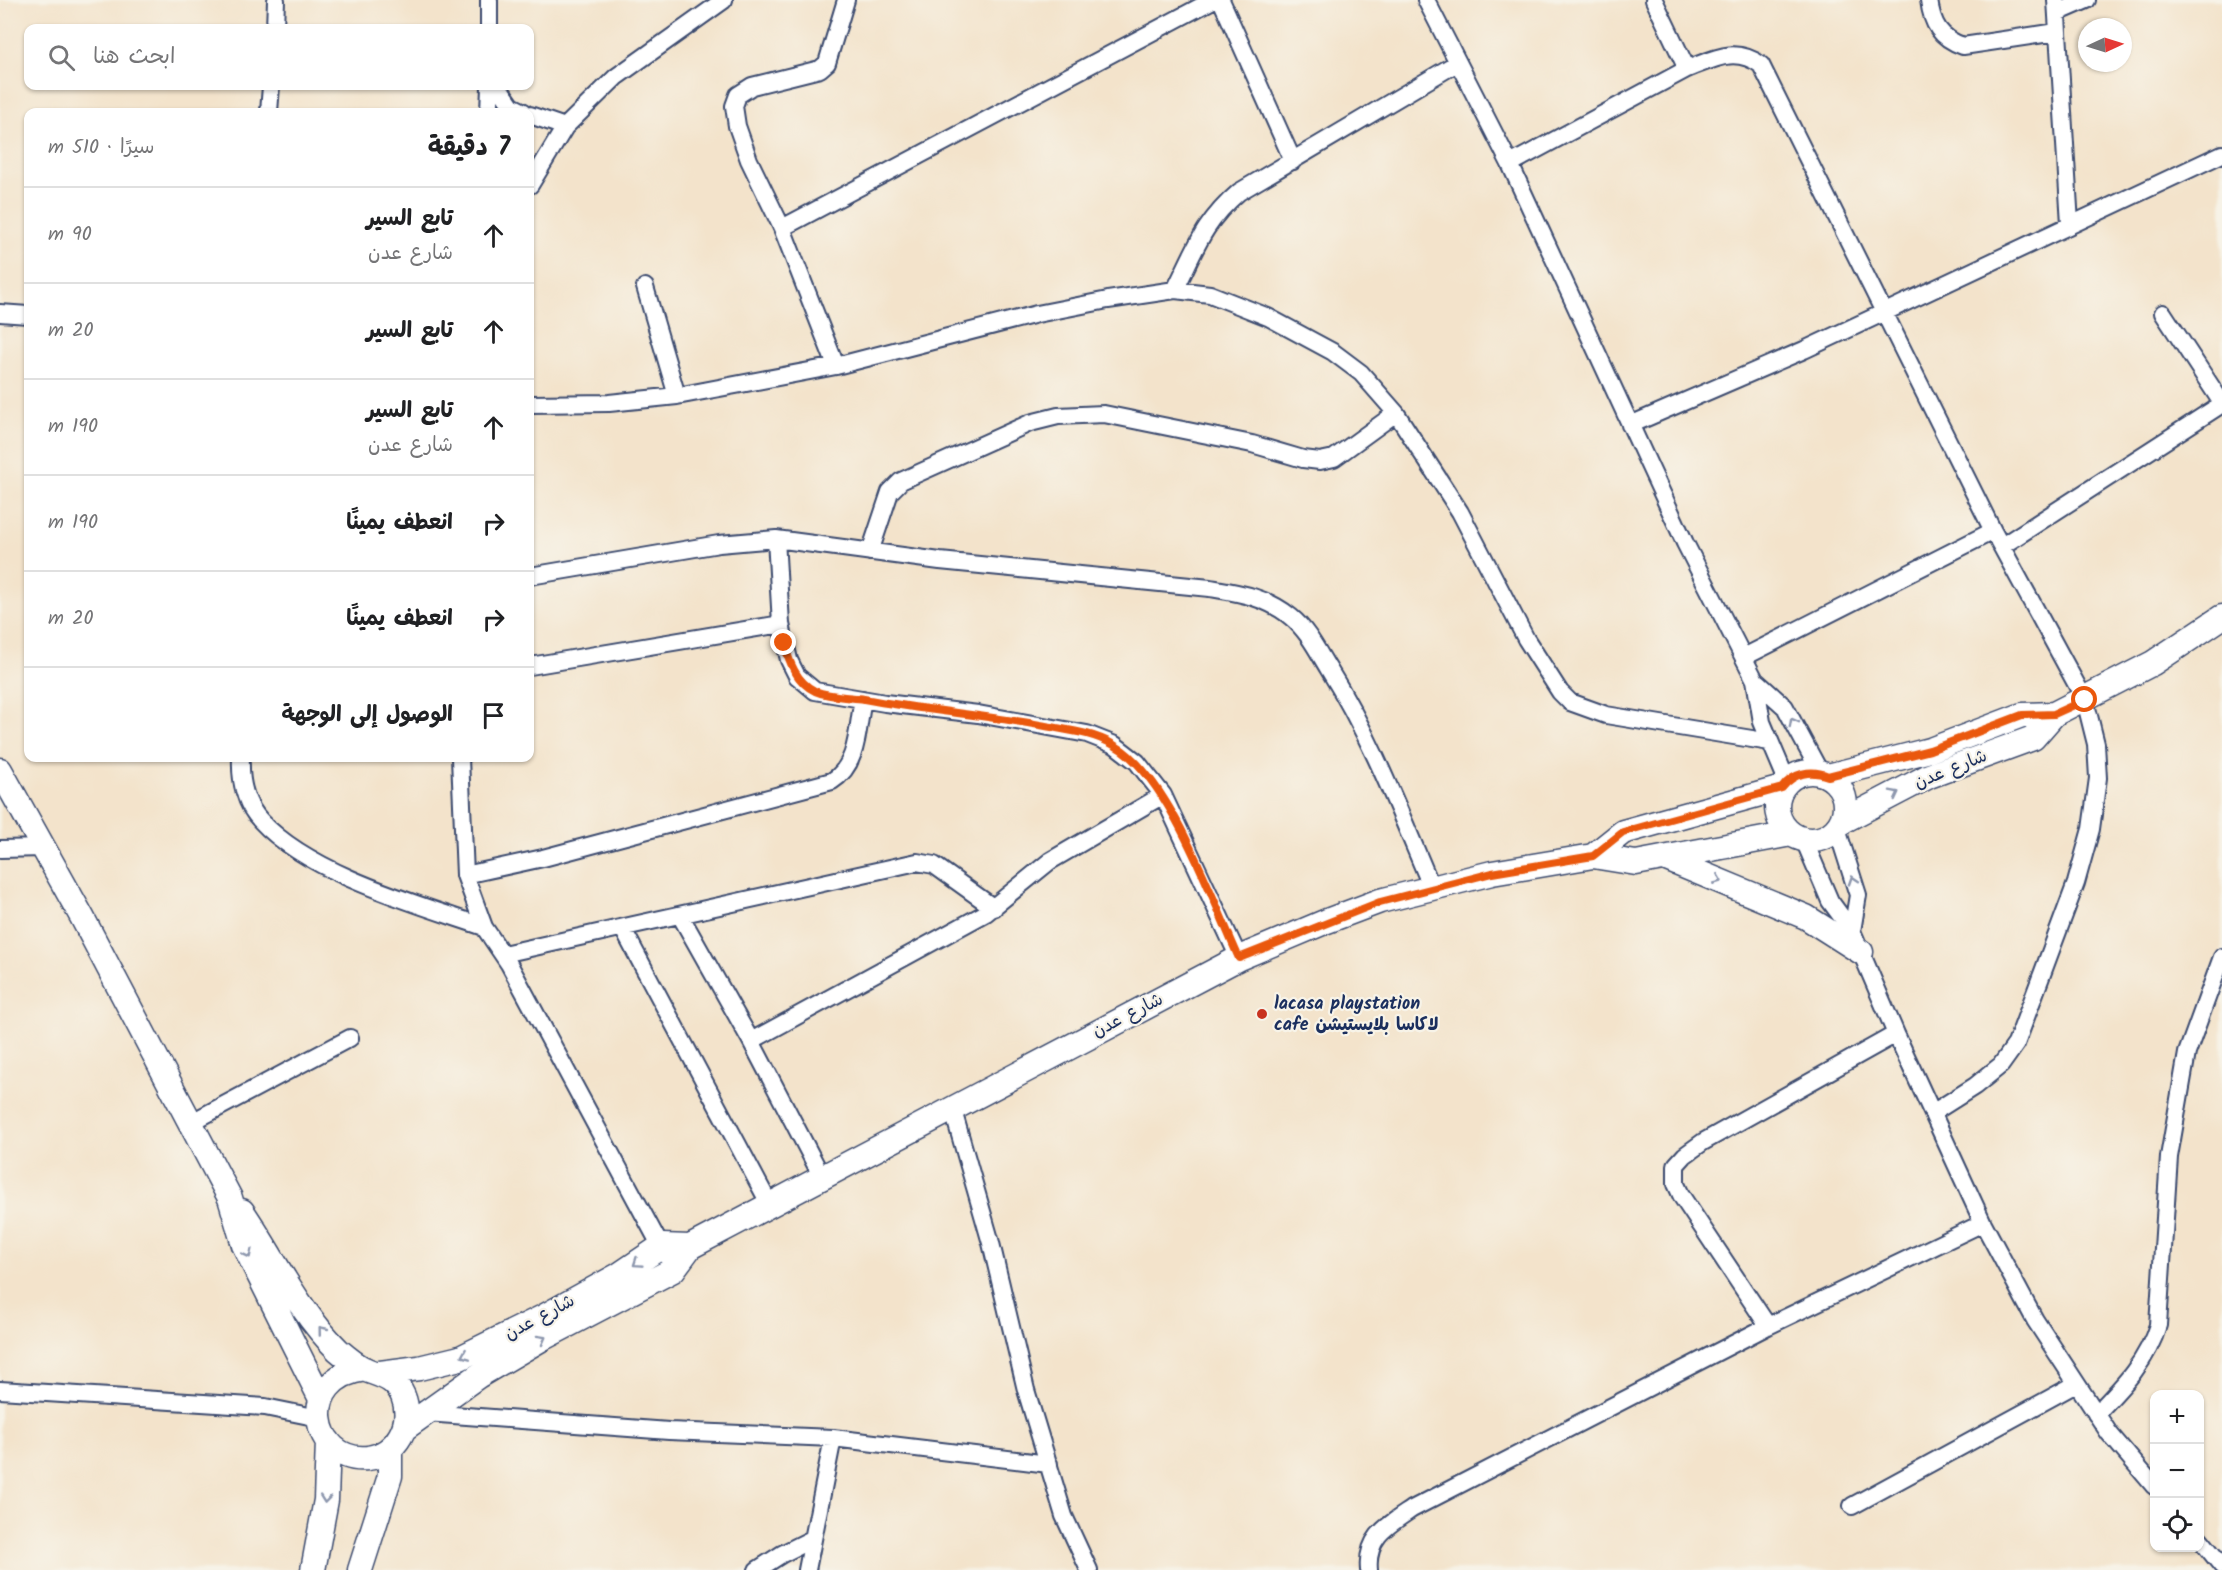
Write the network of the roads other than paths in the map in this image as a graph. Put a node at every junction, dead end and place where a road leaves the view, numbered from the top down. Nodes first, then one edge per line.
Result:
1 (276, 0) edge
2 (489, 0) edge
3 (724, 0) edge
4 (846, 0) edge
5 (1214, 0) edge
6 (1221, 0) edge
7 (1426, 0) edge
8 (1654, 0) edge
9 (1929, 0) edge
10 (2087, 0) edge
11 (2056, 6) edge
12 (275, 24) edge
13 (489, 24) edge
14 (2057, 32) junction
15 (1457, 63) junction
16 (1687, 69) junction
17 (271, 90) edge
18 (490, 90) edge
19 (501, 90) edge
20 (269, 108) edge
21 (489, 108) edge
22 (516, 108) edge
23 (534, 116) edge
24 (565, 127) junction
25 (2222, 154) edge
26 (1293, 161) junction
27 (1509, 164) junction
28 (534, 178) edge
29 (2070, 224) junction
30 (782, 228) junction
31 (645, 287) dead end
32 (1176, 290) junction
33 (1883, 311) junction
34 (2163, 313) dead end
35 (0, 314) edge
36 (24, 315) edge
37 (836, 366) junction
38 (677, 396) junction
39 (2222, 403) edge
40 (534, 404) edge
41 (1396, 413) junction
42 (1630, 425) junction
43 (1993, 531) junction
44 (776, 539) junction
45 (2002, 546) junction
46 (870, 552) junction
47 (534, 575) edge
48 (2222, 617) edge
49 (781, 624) junction
50 (1744, 657) junction
51 (534, 665) edge
52 (1755, 680) junction
53 (863, 699) junction
54 (2085, 700) junction
55 (2054, 714) junction
56 (1770, 742) junction
57 (241, 762) edge
58 (460, 762) edge
59 (0, 770) edge
60 (1824, 774) junction
61 (1784, 784) junction
62 (1163, 795) junction
63 (1840, 825) junction
64 (1797, 837) junction
65 (44, 848) junction
66 (0, 849) edge
67 (1593, 856) junction
68 (1664, 858) junction
69 (465, 875) junction
70 (1432, 888) junction
71 (993, 908) junction
72 (680, 915) junction
73 (484, 927) junction
74 (623, 929) junction
75 (1857, 942) junction
76 (503, 954) junction
77 (2222, 957) edge
78 (1239, 958) junction
79 (1896, 1034) junction
80 (350, 1038) dead end
81 (751, 1041) junction
82 (952, 1107) junction
83 (1934, 1112) junction
84 (190, 1123) junction
85 (822, 1177) junction
86 (230, 1198) junction
87 (770, 1205) junction
88 (1983, 1223) junction
89 (662, 1246) junction
90 (690, 1247) junction
91 (673, 1270) junction
92 (1768, 1326) junction
93 (373, 1371) junction
94 (2076, 1384) junction
95 (0, 1390) edge
96 (320, 1408) junction
97 (426, 1413) junction
98 (2096, 1414) junction
99 (405, 1428) junction
100 (833, 1438) junction
101 (328, 1441) junction
102 (390, 1449) junction
103 (1049, 1464) junction
104 (2150, 1481) edge
105 (1852, 1506) dead end
106 (813, 1539) junction
107 (2204, 1545) edge
108 (2222, 1566) edge
109 (313, 1570) edge
110 (360, 1570) edge
111 (757, 1570) edge
112 (807, 1570) edge
113 (1089, 1570) edge
114 (1369, 1570) edge

1 - 12 street
2 - 13 street
3 - 24 street
4 - 30 street
5 - 30 street
6 - 26 street
7 - 15 street
8 - 16 street
9 - 14 street
10 - 11 street
11 - 14 street
14 - 29 street
15 - 26 street
15 - 27 street
16 - 27 street
16 - 33 street
17 - 20 street
18 - 21 street
19 - 22 street
23 - 24 street
24 - 28 street
25 - 29 street
26 - 32 street
27 - 42 street
29 - 33 street
30 - 37 street
31 - 38 street
32 - 37 street
32 - 41 street
33 - 42 street
33 - 43 street
34 - 39 street
35 - 36 street
37 - 38 street
38 - 40 street
39 - 45 street
41 - 46 street
41 - 56 street
42 - 50 street
43 - 45 street
43 - 50 street
44 - 46 street
44 - 47 street
44 - 49 street
45 - 54 street
46 - 70 street
48 - 54 street, شارع عدن
49 - 51 street
49 - 53 street
50 - 52 street
52 - 56 street
60 -> 52 street
53 - 62 street
53 - 69 street
54 - 55 street, شارع عدن
54 - 83 street
55 - 60 street, شارع عدن
63 -> 55 street, شارع عدن
56 - 61 street
57 - 73 street
58 - 69 street
59 - 65 street
60 - 61 street
60 - 63 street
61 - 64 street
61 - 67 street, شارع عدن
62 - 71 street
62 - 78 street
63 - 64 street
75 -> 63 street
64 - 68 street, شارع عدن
64 - 75 street
65 - 66 street
65 - 84 street
67 - 68 street, شارع عدن
67 - 70 street, شارع عدن
68 -> 75 street
69 - 73 street
70 - 78 street, شارع عدن
71 - 72 street
71 - 81 street
72 - 74 street
72 - 81 street
73 - 76 street
74 - 76 street
74 - 87 street
75 - 79 street
76 - 89 street
77 - 98 street
78 - 82 street, شارع عدن
79 - 83 street
79 - 92 street
80 - 84 street
81 - 85 street
82 - 85 street, شارع عدن
82 - 103 street
83 - 88 street
84 - 86 street
85 - 87 street, شارع عدن
93 -> 86 street
86 -> 96 street
87 - 90 street, شارع عدن
88 - 92 street
88 - 94 street
89 - 90 street, شارع عدن
89 - 91 street
89 -> 93 street, شارع عدن
90 - 91 street, شارع عدن
97 -> 91 street, شارع عدن
92 - 114 street
93 - 96 street
93 - 99 street
94 - 98 street
94 - 105 street
95 - 96 street
96 - 101 street
97 - 99 street, شارع عدن
97 - 100 street
98 - 104 street
99 - 102 street
100 - 103 street
100 - 106 street
101 - 102 street
101 -> 109 street
102 - 110 street
103 - 113 street
106 - 111 street
106 - 112 street
107 - 108 street

